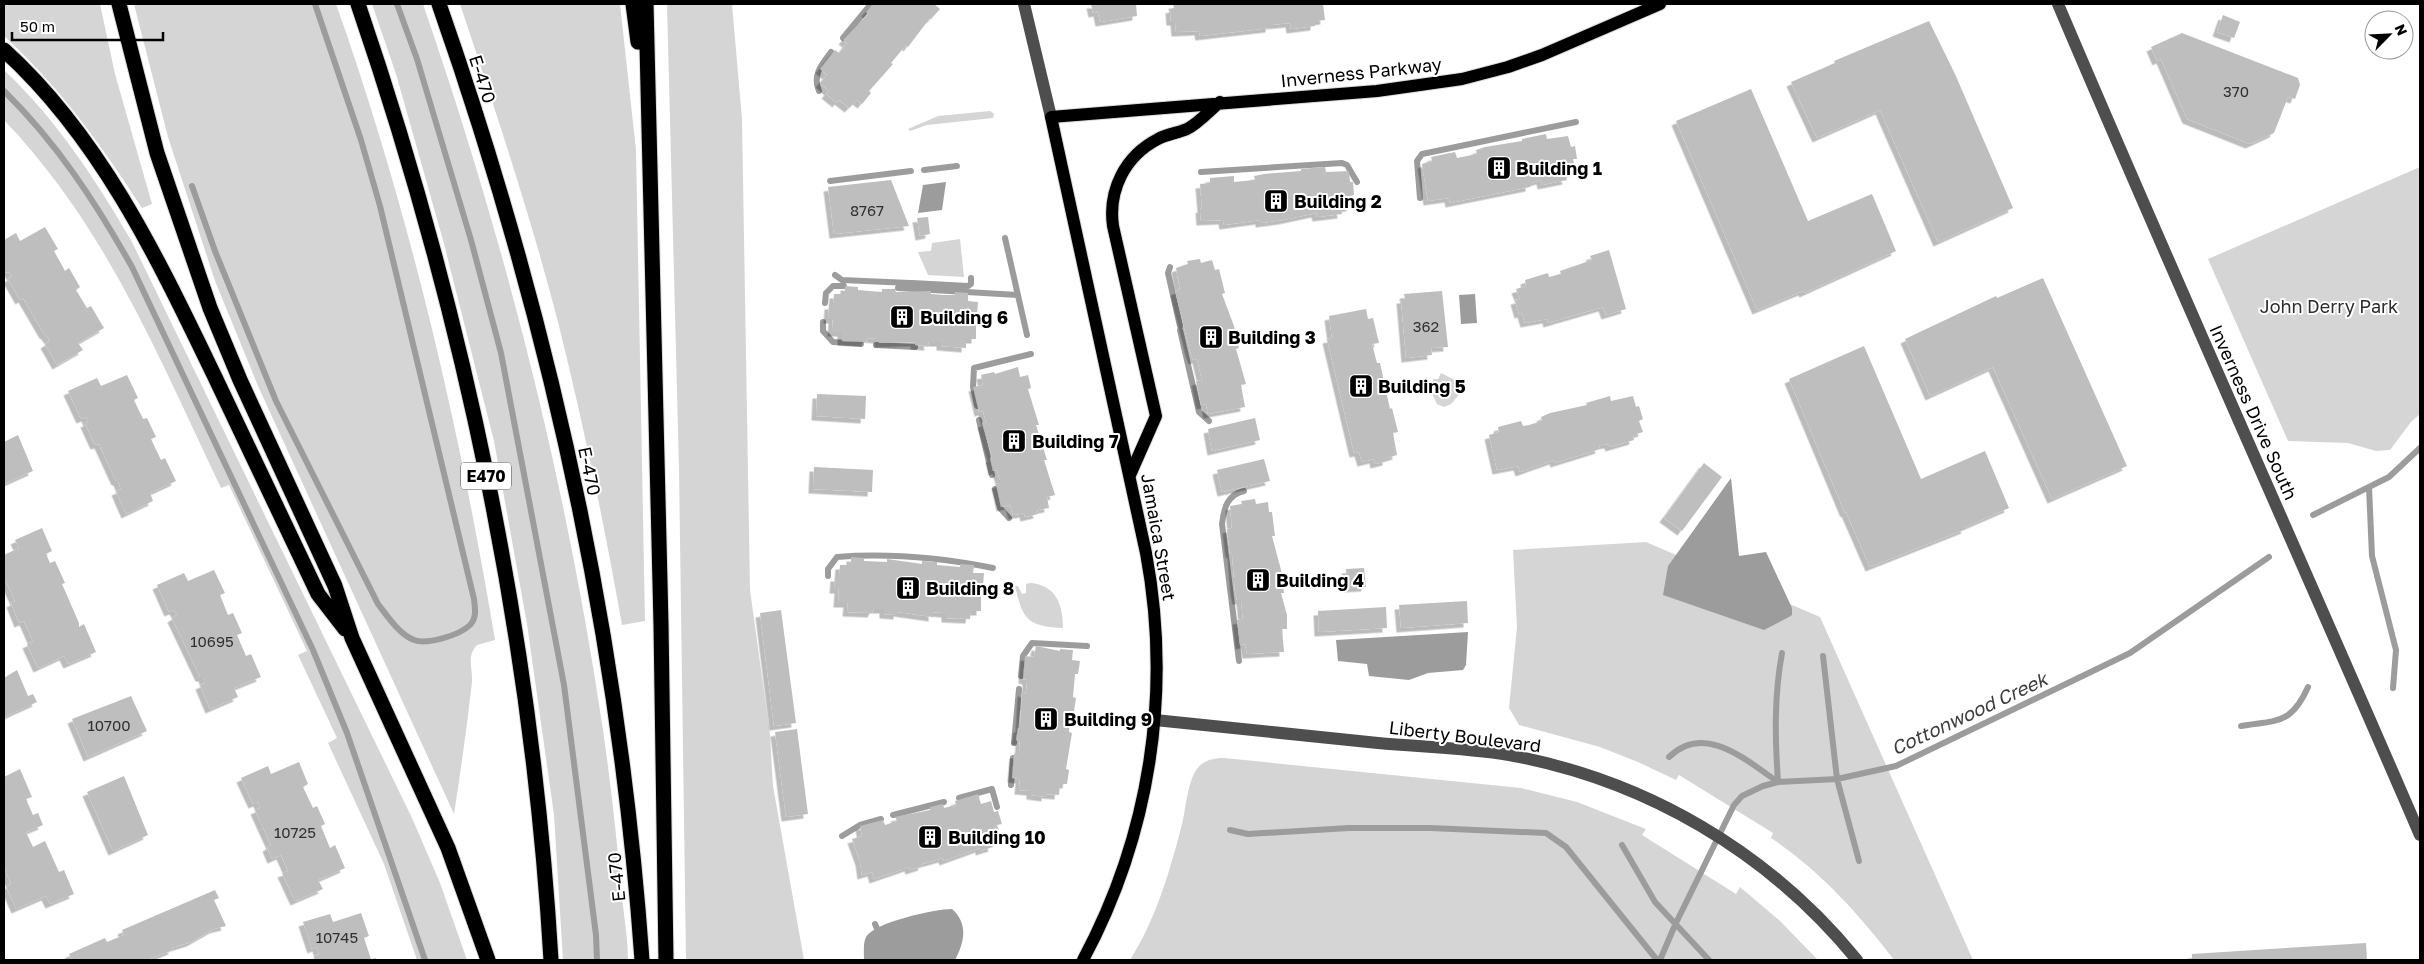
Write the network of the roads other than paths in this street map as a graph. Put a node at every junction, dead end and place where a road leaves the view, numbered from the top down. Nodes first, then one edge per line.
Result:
1 (119, 4) edge
2 (358, 4) edge
3 (439, 4) edge
4 (633, 4) edge
5 (646, 4) edge
6 (1024, 4) edge
7 (1660, 4) edge
8 (2058, 4) edge
9 (4, 50) edge
10 (1220, 102) junction
11 (647, 103) junction
12 (1051, 116) junction
13 (1130, 475) junction
14 (352, 638) junction
15 (1155, 720) junction
16 (2420, 835) edge
17 (488, 960) edge
18 (551, 960) edge
19 (642, 960) edge
20 (666, 960) edge
21 (1083, 960) edge
22 (1857, 960) edge

1 - 14 highway
2 - 18 highway, E470
3 - 19 highway, E-470
4 - 11 highway
5 - 11 highway
6 - 12 street
7 - 10 main road, Inverness Parkway
8 - 16 street, Inverness Drive South
9 - 14 highway
10 - 12 main road, Inverness Parkway
10 - 13 main road
11 - 20 highway
12 - 13 main road, Jamaica Street
13 - 15 main road, Jamaica Street
14 - 17 highway
15 - 21 main road, Jamaica Street
15 - 22 street, Liberty Boulevard

